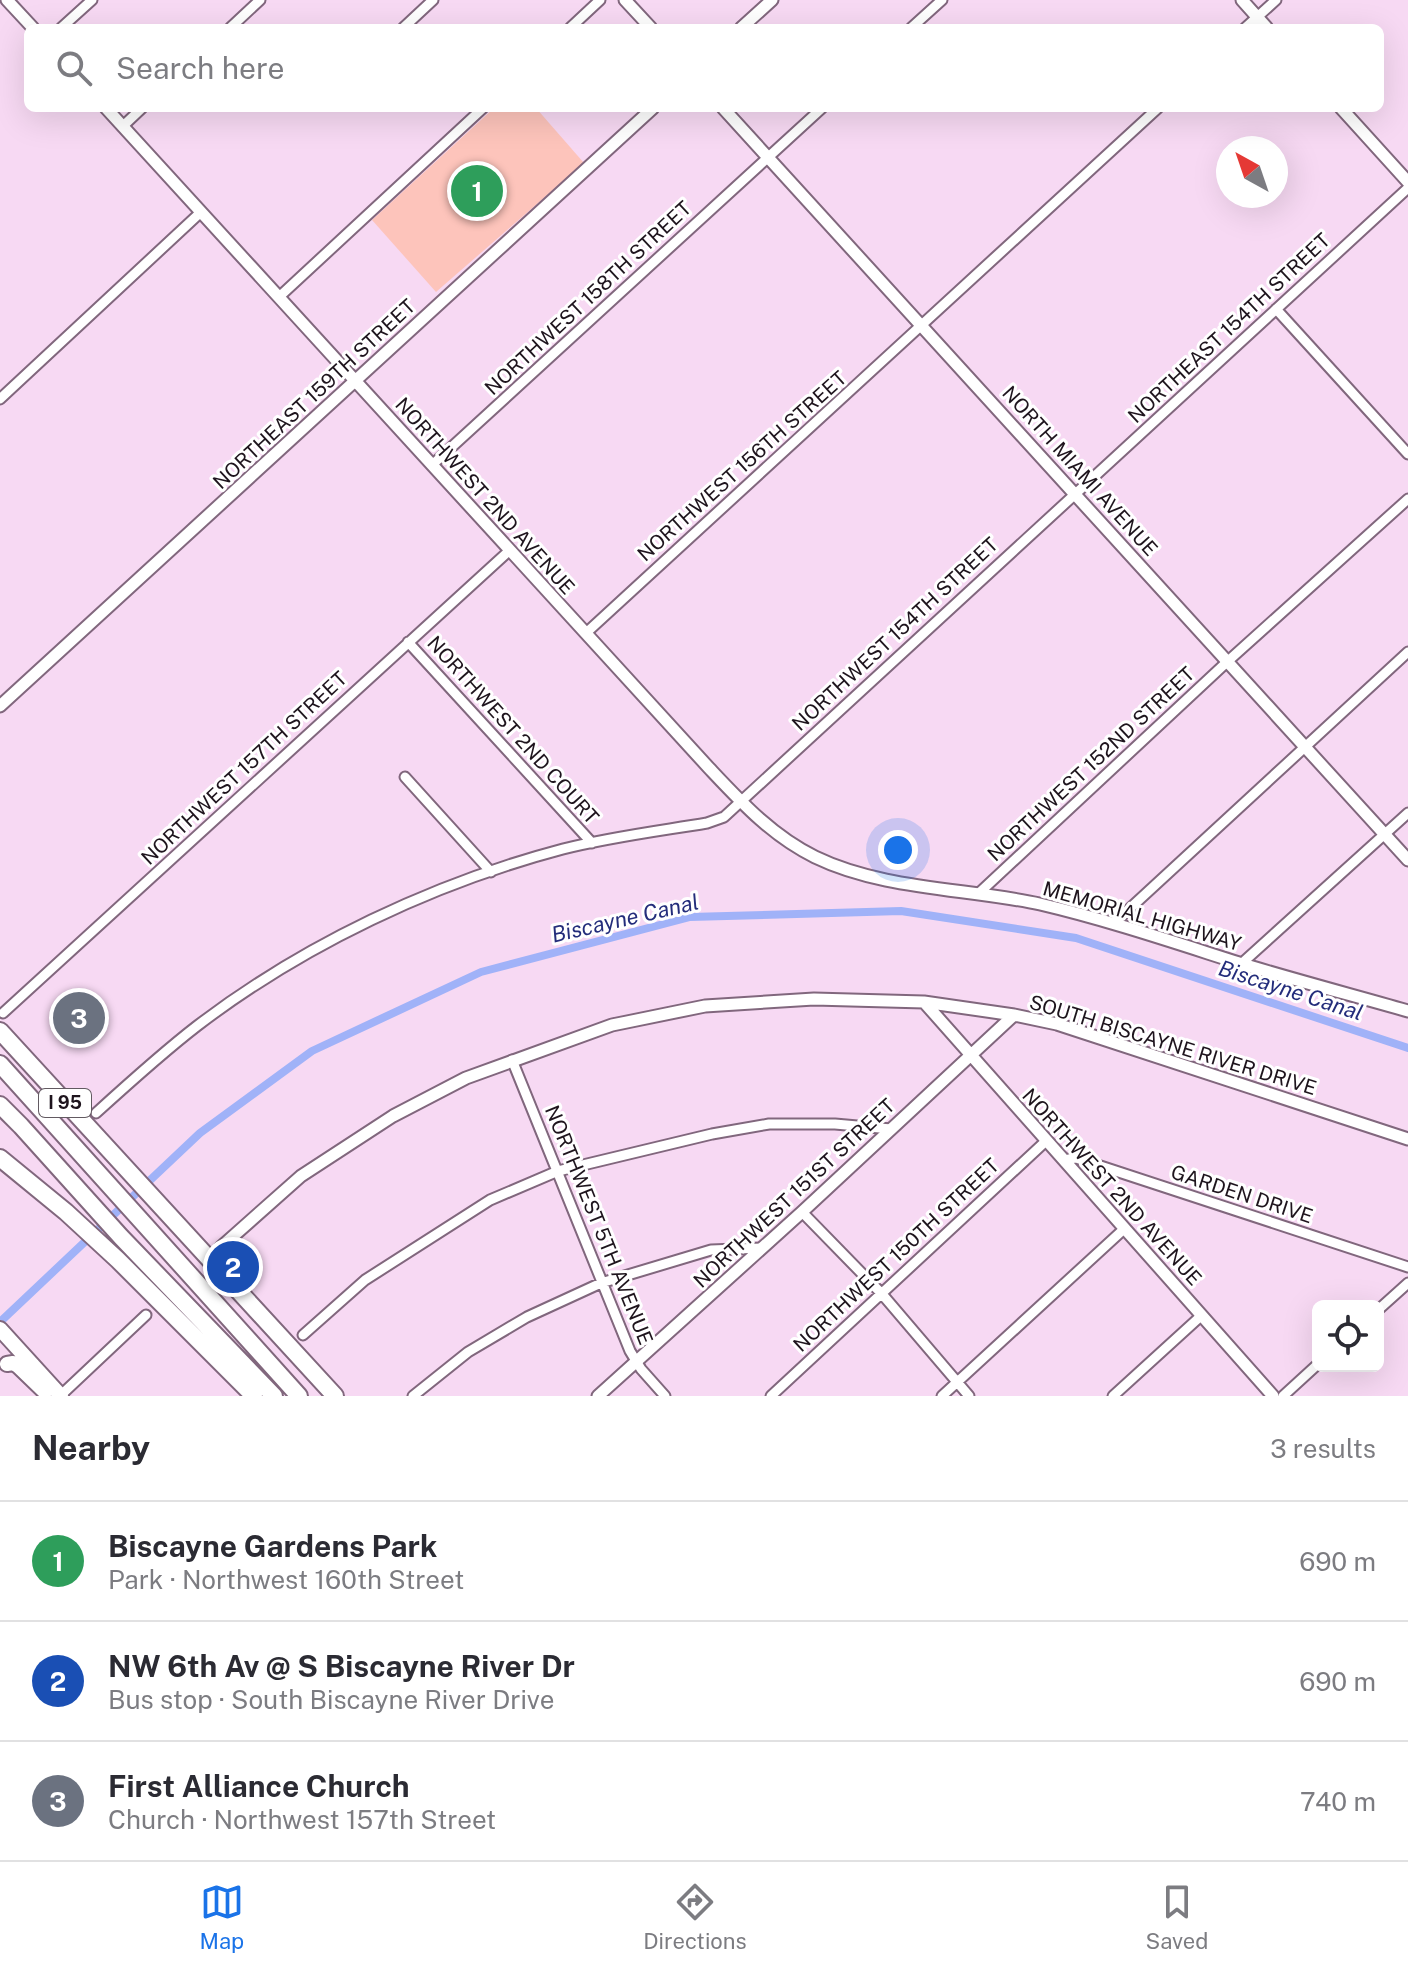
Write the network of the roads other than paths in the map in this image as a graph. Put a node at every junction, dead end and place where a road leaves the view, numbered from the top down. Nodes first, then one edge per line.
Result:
1 (7, 0) edge
2 (92, 0) edge
3 (260, 0) edge
4 (433, 0) edge
5 (600, 0) edge
6 (625, 0) edge
7 (772, 0) edge
8 (942, 0) edge
9 (1242, 0) edge
10 (1276, 0) edge
11 (1257, 17) junction
12 (29, 24) edge
13 (65, 24) edge
14 (234, 24) edge
15 (407, 24) edge
16 (574, 24) edge
17 (647, 24) edge
18 (745, 24) edge
19 (915, 24) edge
20 (1249, 24) edge
21 (1263, 24) edge
22 (110, 112) edge
23 (138, 112) edge
24 (479, 112) edge
25 (649, 112) edge
26 (727, 112) edge
27 (818, 112) edge
28 (1154, 112) edge
29 (1344, 112) edge
30 (123, 126) junction
31 (768, 157) junction
32 (1408, 185) edge
33 (201, 212) junction
34 (279, 297) junction
35 (1276, 309) junction
36 (921, 325) junction
37 (355, 381) junction
38 (0, 399) edge
39 (1408, 454) edge
40 (432, 465) junction
41 (1074, 494) junction
42 (1408, 499) edge
43 (510, 550) junction
44 (586, 633) junction
45 (408, 642) junction
46 (1408, 652) edge
47 (1228, 661) junction
48 (0, 706) edge
49 (1305, 746) junction
50 (405, 777) dead end
51 (741, 802) junction
52 (1408, 813) edge
53 (1385, 834) junction
54 (592, 843) junction
55 (1408, 860) edge
56 (491, 872) junction
57 (862, 874) joint
58 (979, 893) junction
59 (1114, 923) junction
60 (1241, 964) junction
61 (924, 1002) junction
62 (1408, 1011) edge
63 (3, 1013) dead end
64 (1014, 1015) junction
65 (0, 1031) edge
66 (0, 1039) edge
67 (970, 1054) junction
68 (512, 1060) junction
69 (0, 1064) edge
70 (0, 1074) edge
71 (0, 1102) edge
72 (92, 1120) junction
73 (891, 1129) junction
74 (1408, 1139) edge
75 (1046, 1141) junction
76 (0, 1158) edge
77 (1065, 1162) junction
78 (0, 1165) edge
79 (558, 1171) junction
80 (17, 1172) junction
81 (112, 1191) junction
82 (802, 1212) junction
83 (1124, 1229) junction
84 (221, 1247) dead end
85 (762, 1248) junction
86 (1408, 1267) edge
87 (601, 1283) junction
88 (1408, 1283) edge
89 (882, 1294) junction
90 (1384, 1305) edge
91 (146, 1315) dead end
92 (1202, 1315) junction
93 (0, 1329) edge
94 (303, 1335) dead end
95 (4, 1360) edge
96 (635, 1362) junction
97 (1312, 1369) edge
98 (957, 1382) junction
99 (37, 1396) edge
100 (61, 1396) edge
101 (254, 1396) edge
102 (274, 1396) edge
103 (297, 1396) edge
104 (335, 1396) edge
105 (413, 1396) edge
106 (598, 1396) edge
107 (665, 1396) edge
108 (771, 1396) edge
109 (942, 1396) edge
110 (969, 1396) edge
111 (1113, 1396) edge
112 (1273, 1396) edge
113 (1283, 1396) edge

1 - 12 street
2 - 13 street
3 - 14 street
4 - 15 street
5 - 16 street
6 - 17 street
7 - 18 street
8 - 19 street
9 - 11 street
10 - 11 street
11 - 20 street
11 - 21 street
22 - 30 street, NORTHWEST 2ND AVENUE
23 - 30 street
24 - 34 street
25 - 37 street, NORTHEAST 159TH STREET
26 - 31 street, NORTH MIAMI AVENUE
27 - 31 street, NORTHWEST 158TH STREET
28 - 36 street, NORTHWEST 156TH STREET
29 - 32 street
30 - 33 street, NORTHWEST 2ND AVENUE
31 - 36 street, NORTH MIAMI AVENUE
31 - 40 street, NORTHWEST 158TH STREET
32 - 35 street, NORTHEAST 154TH STREET
33 - 34 street, NORTHWEST 2ND AVENUE
33 - 38 street
34 - 37 street, NORTHWEST 2ND AVENUE
35 - 39 street
35 - 41 street, NORTHEAST 154TH STREET
36 - 41 street, NORTH MIAMI AVENUE
36 - 44 street, NORTHWEST 156TH STREET
37 - 40 street, NORTHWEST 2ND AVENUE
37 - 48 street, NORTHEAST 159TH STREET
40 - 43 street, NORTHWEST 2ND AVENUE
41 - 47 street, NORTH MIAMI AVENUE
41 - 51 street, NORTHWEST 154TH STREET
42 - 47 street, NORTHWEST 152ND STREET
43 - 44 street, NORTHWEST 2ND AVENUE
43 - 45 street, NORTHWEST 157TH STREET
44 - 51 street, NORTHWEST 2ND AVENUE
45 - 54 street, NORTHWEST 2ND COURT
45 - 63 street, NORTHWEST 157TH STREET
46 - 49 street
47 - 49 street, NORTH MIAMI AVENUE
47 - 58 street, NORTHWEST 152ND STREET
49 - 53 street, NORTH MIAMI AVENUE
49 - 59 street
50 - 56 street
51 - 54 street, NORTHWEST 154TH STREET
51 - 57 street, NORTHWEST 2ND AVENUE
52 - 53 street
53 - 55 street, NORTH MIAMI AVENUE
53 - 60 street
54 - 56 street, NORTHWEST 154TH STREET
56 - 72 street, NORTHWEST 154TH STREET
57 - 58 street, MEMORIAL HIGHWAY
58 - 59 street, MEMORIAL HIGHWAY
59 - 60 street, MEMORIAL HIGHWAY
60 - 62 street, MEMORIAL HIGHWAY
61 - 64 street, SOUTH BISCAYNE RIVER DRIVE
61 - 67 street, NORTHWEST 2ND AVENUE
61 - 68 street, SOUTH BISCAYNE RIVER DRIVE
64 - 67 street, NORTHWEST 151ST STREET
64 - 74 street, SOUTH BISCAYNE RIVER DRIVE
65 - 72 highway, I 95
66 - 72 highway
67 - 73 street, NORTHWEST 151ST STREET
67 - 75 street, NORTHWEST 2ND AVENUE
68 - 79 street, NORTHWEST 5TH AVENUE
68 - 84 street, SOUTH BISCAYNE RIVER DRIVE
69 - 81 highway
70 - 81 highway
71 - 102 highway
72 - 104 highway, I 95
73 - 79 street
73 - 82 street, NORTHWEST 151ST STREET
75 - 77 street, NORTHWEST 2ND AVENUE
75 - 89 street, NORTHWEST 150TH STREET
76 - 80 highway
77 - 83 street, NORTHWEST 2ND AVENUE
77 - 86 street, GARDEN DRIVE
78 - 80 highway
79 - 87 street, NORTHWEST 5TH AVENUE
79 - 94 street
80 - 101 highway
81 - 103 highway
82 - 85 street, NORTHWEST 151ST STREET
82 - 89 street
83 - 92 street, NORTHWEST 2ND AVENUE
83 - 98 street
85 - 87 street
85 - 96 street, NORTHWEST 151ST STREET
87 - 96 street, NORTHWEST 5TH AVENUE
87 - 105 street
88 - 90 street
89 - 98 street
89 - 108 street, NORTHWEST 150TH STREET
91 - 100 street
92 - 111 street
92 - 112 street, NORTHWEST 2ND AVENUE
93 - 100 main road
95 - 99 main road
95 - 100 main road
96 - 106 street, NORTHWEST 151ST STREET
96 - 107 street, NORTHWEST 5TH AVENUE
97 - 113 street
98 - 109 street
98 - 110 street

